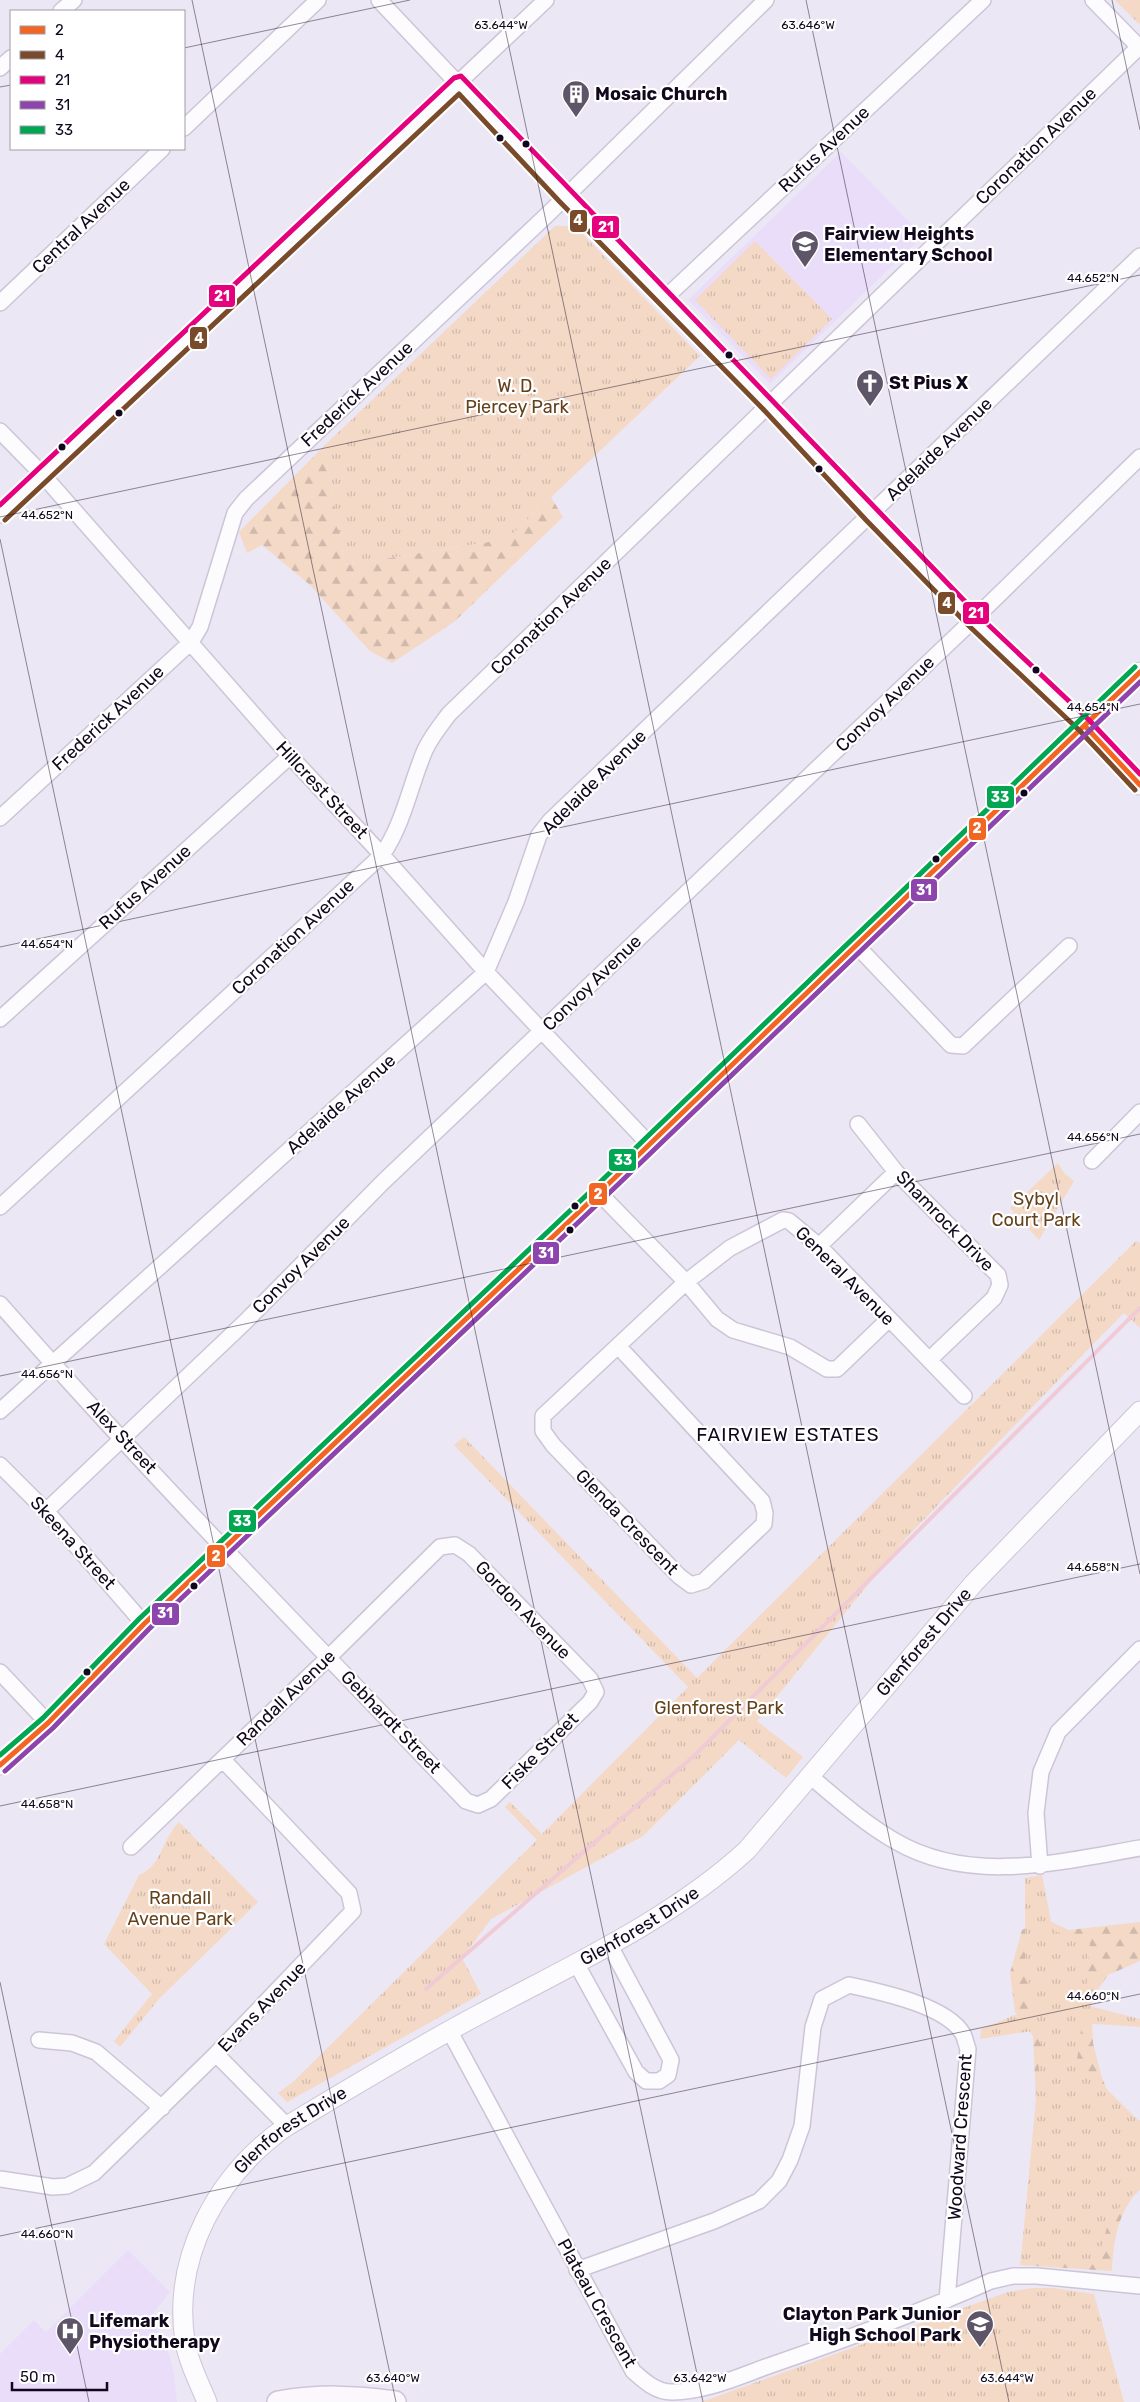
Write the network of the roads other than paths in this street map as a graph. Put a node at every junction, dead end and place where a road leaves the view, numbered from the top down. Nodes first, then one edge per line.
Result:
1 (74, 0) edge
2 (318, 0) edge
3 (379, 0) edge
4 (546, 0) edge
5 (766, 0) edge
6 (983, 0) edge
7 (1092, 0) edge
8 (63, 10) edge
9 (1139, 48) edge
10 (10, 59) edge
11 (0, 68) edge
12 (459, 83) junction
13 (185, 127) edge
14 (161, 150) edge
15 (564, 196) junction
16 (1140, 256) edge
17 (665, 298) junction
18 (0, 303) edge
19 (768, 404) junction
20 (0, 431) edge
21 (1140, 457) edge
22 (42, 474) junction
23 (0, 515) edge
24 (871, 515) junction
25 (973, 620) junction
26 (191, 642) junction
27 (1140, 672) edge
28 (1085, 726) junction
29 (290, 756) junction
30 (1140, 785) edge
31 (0, 818) edge
32 (382, 855) junction
33 (857, 946) junction
34 (1069, 946) dead end
35 (486, 972) junction
36 (0, 1019) edge
37 (541, 1031) junction
38 (1140, 1112) edge
39 (858, 1124) dead end
40 (649, 1144) junction
41 (1092, 1161) dead end
42 (896, 1172) junction
43 (599, 1193) junction
44 (0, 1207) edge
45 (819, 1246) junction
46 (686, 1282) junction
47 (0, 1304) edge
48 (889, 1319) junction
49 (618, 1346) junction
50 (929, 1360) junction
51 (52, 1363) junction
52 (964, 1396) dead end
53 (0, 1411) edge
54 (1140, 1411) edge
55 (123, 1438) junction
56 (0, 1465) edge
57 (46, 1511) junction
58 (225, 1547) junction
59 (440, 1547) joint
60 (144, 1624) junction
61 (1140, 1649) edge
62 (329, 1657) junction
63 (0, 1672) edge
64 (596, 1692) joint
65 (48, 1723) junction
66 (223, 1760) junction
67 (0, 1765) edge
68 (810, 1776) junction
69 (478, 1805) joint
70 (131, 1847) dead end
71 (1140, 1848) edge
72 (1040, 1866) junction
73 (609, 1944) junction
74 (576, 1963) junction
75 (450, 2030) junction
76 (39, 2040) dead end
77 (216, 2054) junction
78 (162, 2108) junction
79 (286, 2126) junction
80 (0, 2179) edge
81 (577, 2270) junction
82 (1140, 2286) edge
83 (947, 2300) junction
84 (207, 2402) edge
85 (278, 2402) edge
86 (395, 2402) edge

1 - 8 street
2 - 13 street
3 - 12 street
4 - 12 street
5 - 15 street, Frederick Avenue
6 - 17 street, Rufus Avenue
7 - 9 street
9 - 19 street, Coronation Avenue
10 - 11 street
12 - 15 street
12 - 22 street
14 - 18 street, Central Avenue
15 - 17 street
15 - 26 street, Frederick Avenue
16 - 24 street, Adelaide Avenue
17 - 19 street
19 - 24 street
19 - 32 street, Coronation Avenue
20 - 22 street, Hillcrest Street
21 - 25 street, Convoy Avenue
22 - 23 street
22 - 26 street, Hillcrest Street
24 - 25 street
24 - 35 street, Adelaide Avenue
25 - 28 street
25 - 37 street, Convoy Avenue
26 - 29 street, Hillcrest Street
26 - 31 street, Frederick Avenue
27 - 28 street
28 - 30 street
28 - 33 street
29 - 32 street, Hillcrest Street
29 - 36 street, Rufus Avenue
32 - 35 street, Hillcrest Street
32 - 44 street, Coronation Avenue
33 - 34 street
33 - 40 street
35 - 37 street, Hillcrest Street
35 - 51 street, Adelaide Avenue
37 - 40 street, Hillcrest Street
37 - 55 street, Convoy Avenue
38 - 41 street
39 - 42 street, Shamrock Drive
40 - 43 street
42 - 45 street
42 - 50 street, Shamrock Drive
43 - 46 street
43 - 58 street
45 - 46 street, General Avenue
45 - 48 street, General Avenue
46 - 48 street
46 - 49 street, Glenda Crescent
47 - 51 street, Alex Street
48 - 50 street, General Avenue
49 - 49 street, Glenda Crescent
50 - 52 street, General Avenue
51 - 53 street, Adelaide Avenue
51 - 55 street, Alex Street
54 - 68 street, Glenforest Drive
55 - 57 street, Convoy Avenue
55 - 58 street, Alex Street
56 - 57 street, Skeena Street
57 - 60 street, Skeena Street
58 - 60 street
58 - 62 street, Gebhardt Street
59 - 62 street, Randall Avenue
59 - 64 street, Gordon Avenue
60 - 65 street
61 - 72 street
62 - 66 street, Randall Avenue
62 - 69 street, Gebhardt Street
63 - 65 street
64 - 69 street, Fiske Street
65 - 67 street
66 - 70 street, Randall Avenue
66 - 77 street, Evans Avenue
68 - 72 street
68 - 73 street, Glenforest Drive
71 - 72 street
73 - 74 street, Glenforest Drive
73 - 74 street
74 - 75 street, Glenforest Drive
75 - 79 street, Glenforest Drive
75 - 81 street, Plateau Crescent
76 - 78 street
77 - 78 street, Evans Avenue
77 - 79 street
78 - 80 street, Evans Avenue
79 - 84 street, Glenforest Drive
81 - 83 street, Plateau Crescent
81 - 83 street, Woodward Crescent
82 - 83 street, Plateau Crescent
85 - 86 main road

